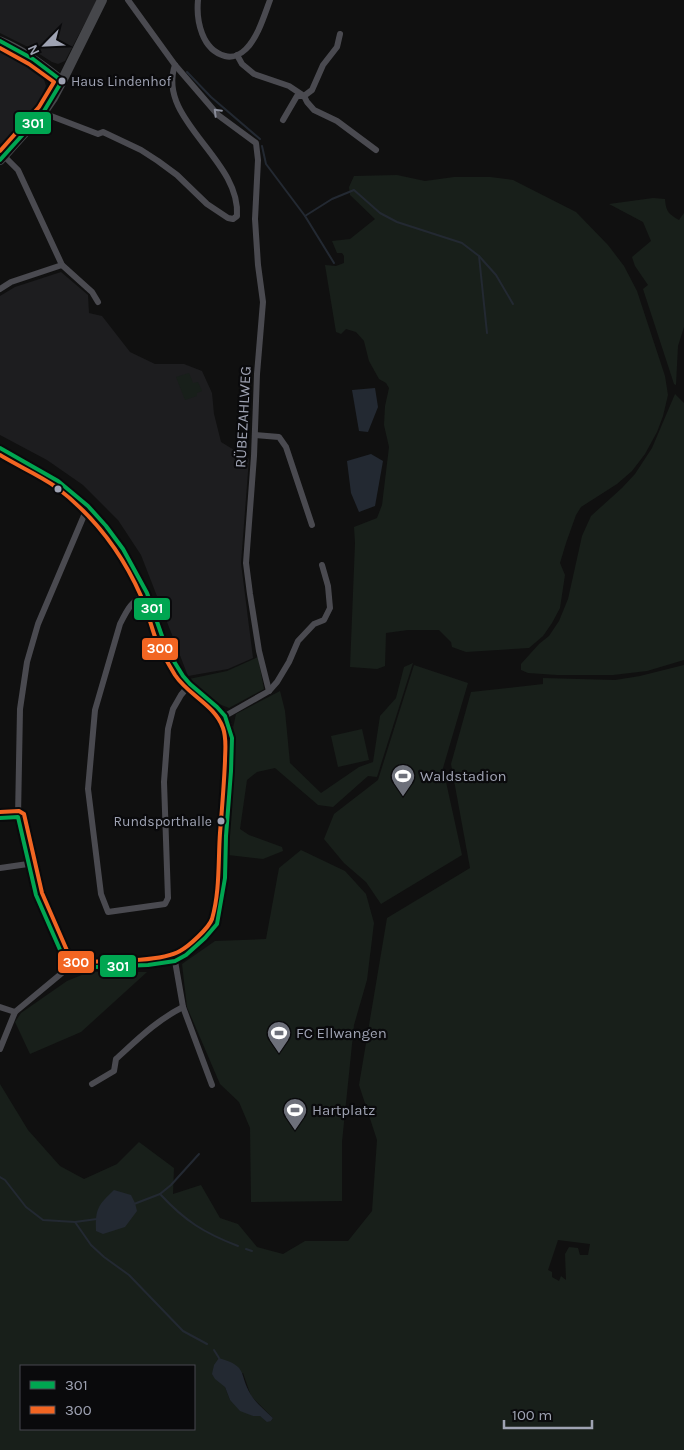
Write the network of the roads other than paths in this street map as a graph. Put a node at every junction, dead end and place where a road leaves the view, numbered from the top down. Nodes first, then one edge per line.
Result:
1 (102, 0) edge
2 (128, 0) edge
3 (198, 0) edge
4 (270, 0) edge
5 (340, 34) dead end
6 (0, 41) edge
7 (237, 56) junction
8 (175, 65) junction
9 (62, 82) junction
10 (304, 96) junction
11 (44, 111) junction
12 (283, 120) dead end
13 (376, 150) dead end
14 (2, 158) edge
15 (62, 265) junction
16 (0, 289) edge
17 (98, 302) dead end
18 (255, 434) junction
19 (0, 448) edge
20 (88, 506) junction
21 (312, 525) dead end
22 (322, 565) dead end
23 (147, 593) junction
24 (190, 684) junction
25 (269, 691) junction
26 (225, 716) junction
27 (18, 817) junction
28 (0, 818) edge
29 (28, 864) junction
30 (0, 868) edge
31 (176, 962) junction
32 (68, 968) junction
33 (0, 1007) edge
34 (182, 1007) junction
35 (15, 1012) junction
36 (0, 1049) edge
37 (92, 1084) dead end
38 (212, 1085) dead end

1 - 9 main road
2 - 8 street
3 - 7 street
4 - 7 street
5 - 10 street
6 - 9 main road
7 - 10 street
8 - 11 street
18 -> 8 street, RÜBEZAHLWEG
9 - 11 main road
10 - 12 street
10 - 13 street
11 - 14 main road
14 - 15 street
15 - 16 street
15 - 17 street
18 - 21 street
18 - 25 street, RÜBEZAHLWEG
19 - 20 street
20 - 23 street
20 - 27 street
22 - 25 street
23 - 24 street
23 - 24 street
24 - 26 street
25 - 26 street
26 - 31 street
27 - 28 street
27 - 29 street
29 - 30 street
29 - 32 street
31 - 32 street
31 - 34 street
32 - 35 street
33 - 35 street
34 - 37 street
34 - 38 street
35 - 36 street

